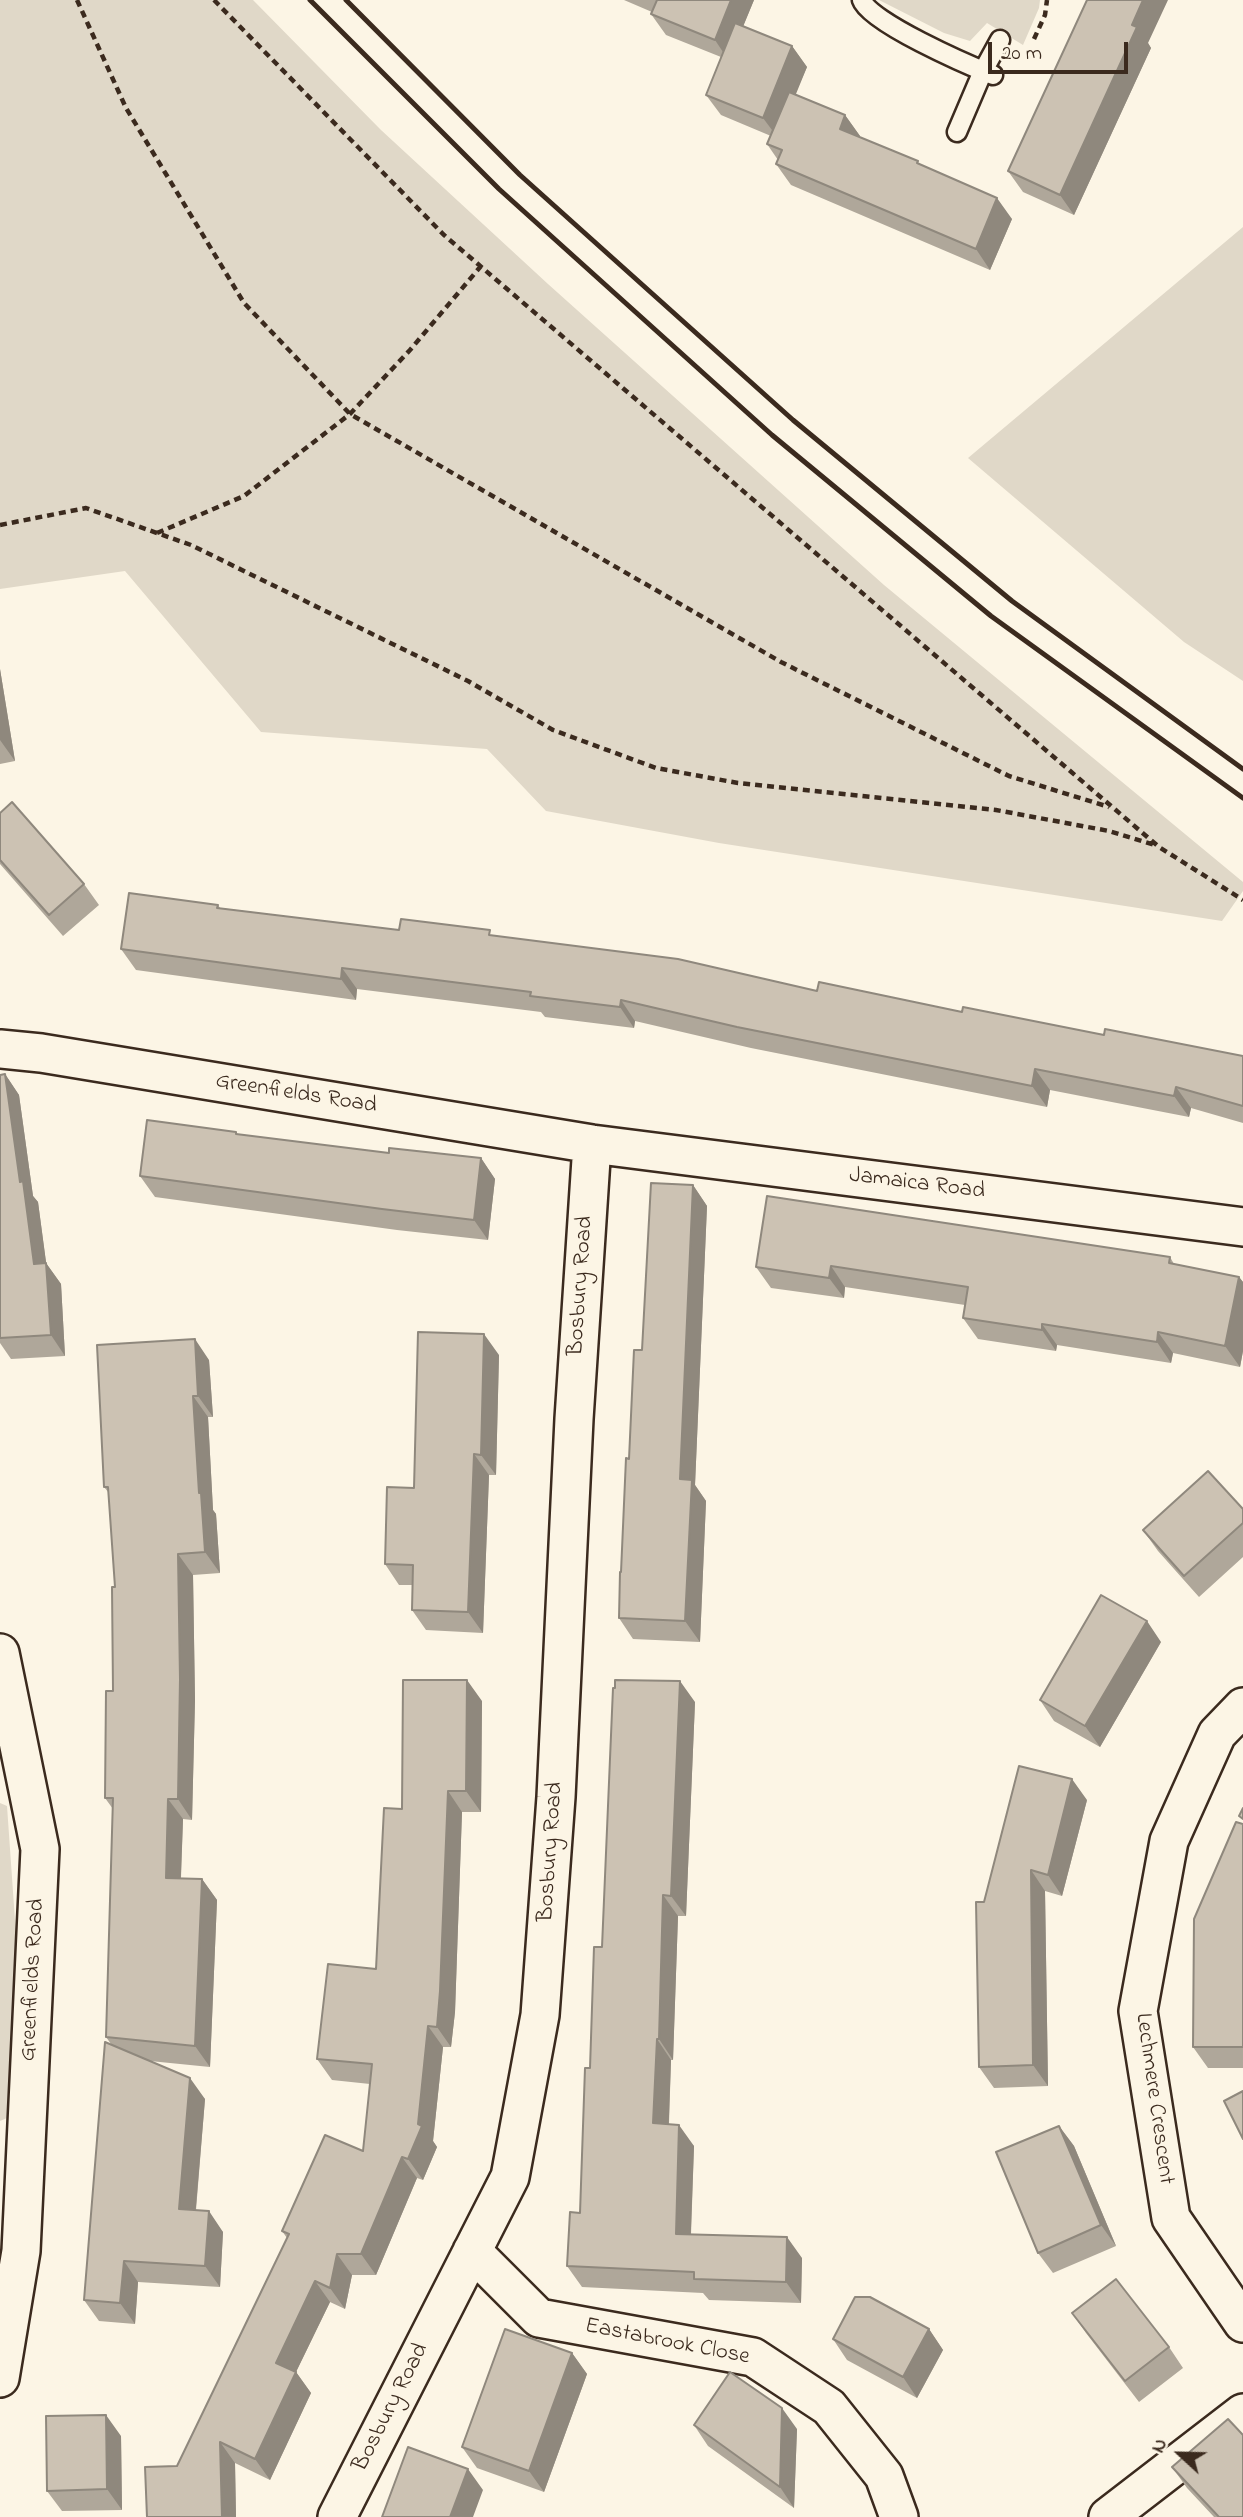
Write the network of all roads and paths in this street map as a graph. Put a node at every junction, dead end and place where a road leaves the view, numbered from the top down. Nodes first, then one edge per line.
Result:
1 (77, 0) edge
2 (214, 0) edge
3 (862, 0) edge
4 (1000, 40) dead end
5 (988, 73) junction
6 (957, 132) dead end
7 (481, 266) junction
8 (351, 414) junction
9 (0, 524) edge
10 (157, 533) junction
11 (1113, 808) junction
12 (1158, 847) junction
13 (1243, 900) edge
14 (0, 1049) edge
15 (592, 1144) junction
16 (1243, 1227) edge
17 (0, 1653) edge
18 (1243, 1707) edge
19 (6, 1723) edge
20 (0, 2190) edge
21 (20, 2251) junction
22 (472, 2251) junction
23 (1243, 2323) edge
24 (0, 2378) edge
25 (1243, 2413) edge
26 (337, 2517) edge
27 (899, 2517) edge
28 (1108, 2517) edge

1 - 8 path
2 - 7 path
3 - 5 lane
4 - 5 lane
5 - 6 lane
7 - 8 path
7 - 11 path
8 - 10 path
8 - 11 path
9 - 10 path
10 - 12 path
11 - 12 path
12 - 13 path
14 - 15 street, Greenfields Road
15 - 16 street, Jamaica Road
15 - 22 street, Bosbury Road
17 - 19 street, Greenfields Road
18 - 23 street, Lechmere Crescent
19 - 21 street, Greenfields Road
20 - 21 street, Greenfields Road
21 - 24 street, Greenfields Road
22 - 26 street, Bosbury Road
22 - 27 street, Eastabrook Close
25 - 28 street

